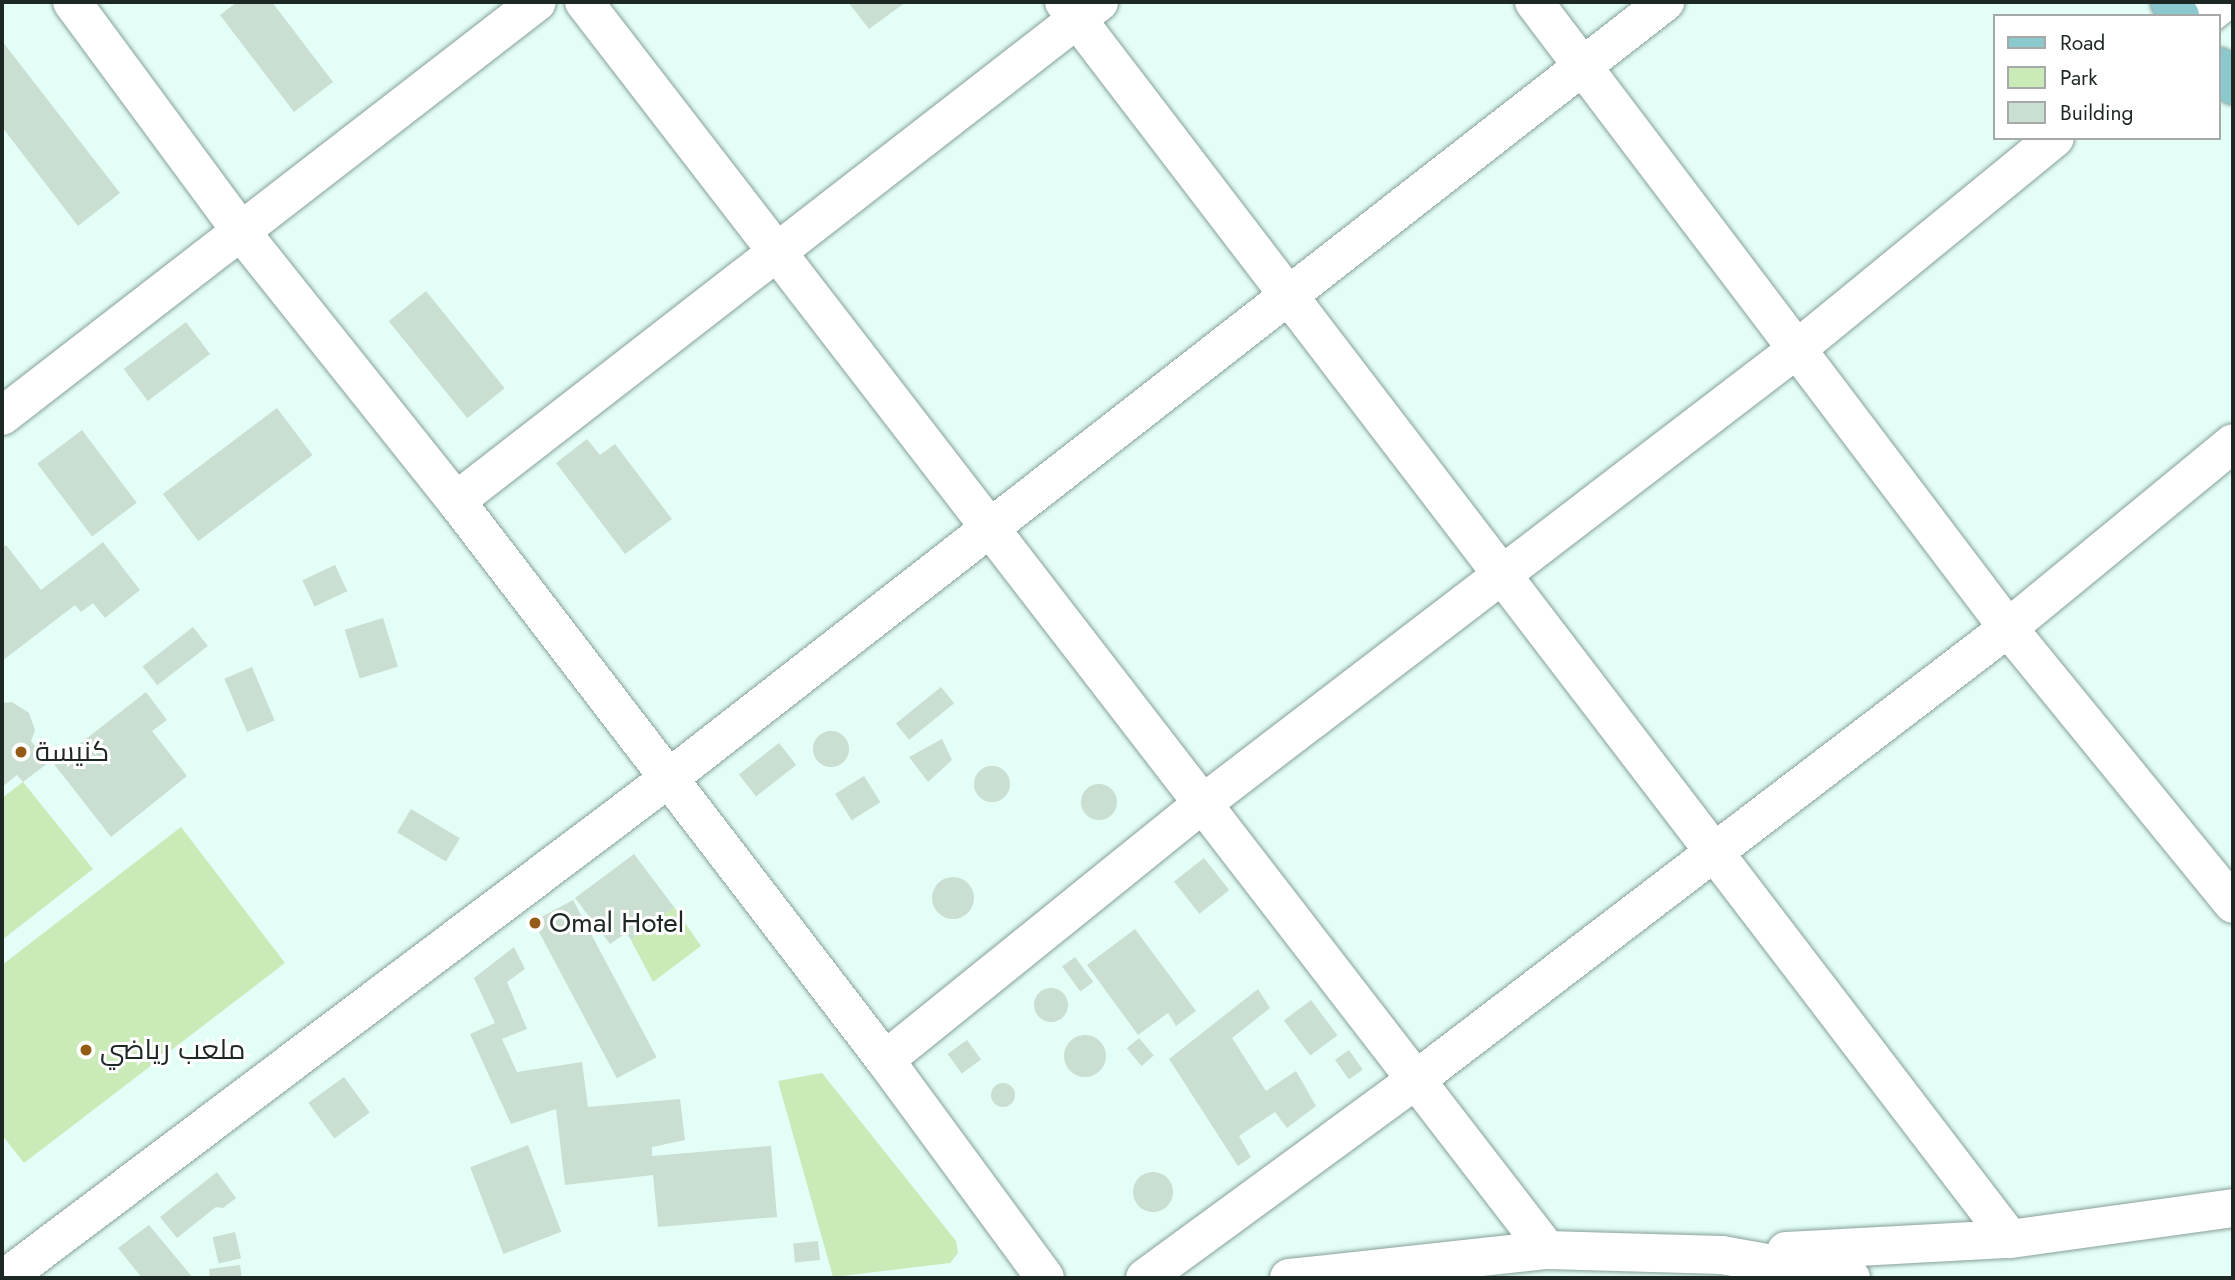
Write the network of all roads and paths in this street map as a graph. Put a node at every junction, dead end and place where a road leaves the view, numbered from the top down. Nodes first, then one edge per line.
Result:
1 (72, 2) edge
2 (537, 2) edge
3 (584, 2) edge
4 (1534, 2) edge
5 (1665, 2) edge
6 (2224, 2) edge
7 (1080, 8) edge
8 (2209, 14) edge
9 (1584, 68) junction
10 (2221, 70) edge
11 (2233, 85) edge
12 (2054, 140) edge
13 (243, 233) junction
14 (776, 253) junction
15 (1289, 297) junction
16 (1797, 349) junction
17 (2, 416) edge
18 (2233, 443) edge
19 (456, 501) junction
20 (989, 530) junction
21 (1502, 577) junction
22 (2008, 628) junction
23 (669, 778) junction
24 (1201, 806) junction
25 (1713, 853) junction
26 (2233, 904) edge
27 (885, 1060) junction
28 (1413, 1082) junction
29 (2233, 1208) edge
30 (2010, 1239) junction
31 (1547, 1250) junction
32 (1722, 1255) junction
33 (1613, 1265) edge
34 (5, 1278) edge
35 (1045, 1278) edge
36 (1144, 1278) edge
37 (1289, 1278) edge
38 (1851, 1278) edge

1 - 13 street
2 - 13 street
3 - 14 street
4 - 9 street
5 - 9 street
6 - 8 street
7 - 14 street
7 - 15 street
9 - 15 street
9 - 16 street
10 - 11 main road
12 - 16 street
13 - 17 street
13 - 19 street
14 - 19 street
14 - 20 street
15 - 20 street
15 - 21 street
16 - 21 street
16 - 22 street
18 - 22 street
19 - 23 street
20 - 23 street
20 - 24 street
21 - 24 street
21 - 25 street
22 - 25 street
22 - 26 street
23 - 27 street
23 - 34 street
24 - 27 street
24 - 28 street
25 - 28 street
25 - 30 street
27 - 35 street
28 - 31 street
28 - 36 street
29 - 30 street
30 - 32 street
31 - 33 street
31 - 37 street
32 - 33 street
32 - 38 street

